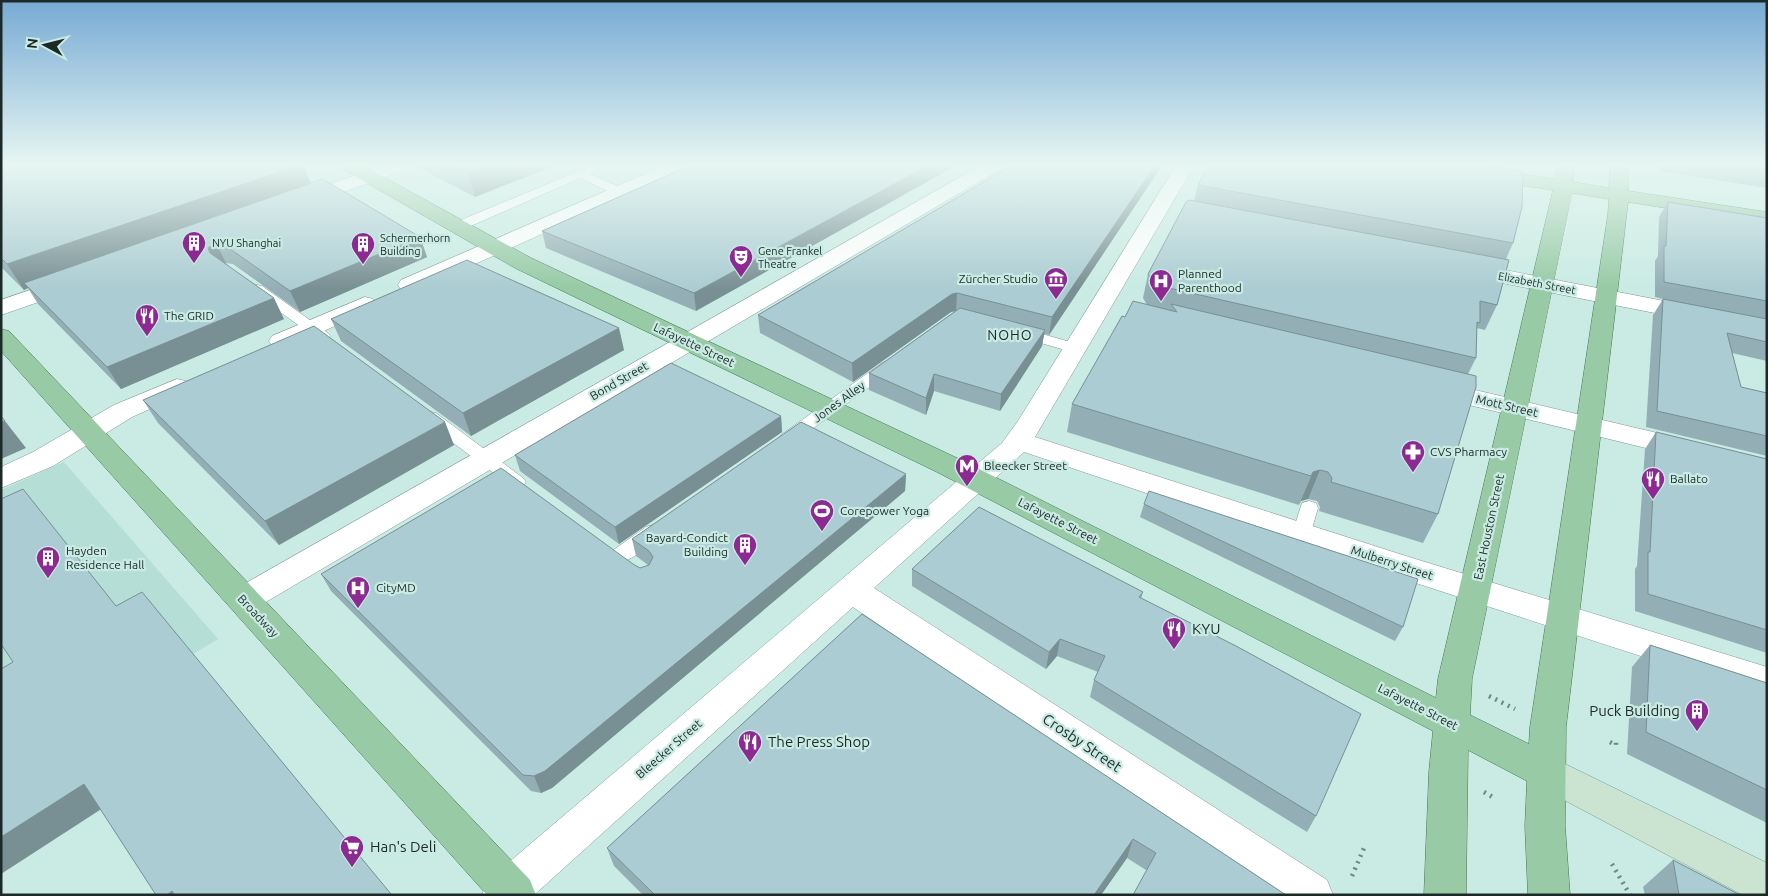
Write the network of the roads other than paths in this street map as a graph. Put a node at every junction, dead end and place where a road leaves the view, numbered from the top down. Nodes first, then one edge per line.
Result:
1 (423, 206) edge
2 (506, 206) edge
3 (589, 206) edge
4 (924, 206) edge
5 (1161, 206) edge
6 (1558, 206) edge
7 (1618, 206) edge
8 (1719, 206) edge
9 (1159, 210) junction
10 (1182, 214) edge
11 (1767, 218) edge
12 (459, 226) junction
13 (495, 247) junction
14 (1449, 266) edge
15 (83, 279) edge
16 (243, 280) edge
17 (1542, 284) junction
18 (1607, 297) junction
19 (1101, 307) junction
20 (1, 308) edge
21 (1127, 313) edge
22 (311, 328) junction
23 (1767, 328) edge
24 (1010, 331) edge
25 (1, 336) edge
26 (688, 342) junction
27 (334, 344) edge
28 (1076, 348) junction
29 (257, 352) edge
30 (901, 357) edge
31 (195, 379) edge
32 (1417, 384) edge
33 (419, 408) edge
34 (830, 408) junction
35 (1515, 408) junction
36 (1589, 425) junction
37 (87, 431) junction
38 (1019, 441) junction
39 (774, 448) edge
40 (1710, 454) edge
41 (485, 459) junction
42 (1, 478) edge
43 (978, 480) junction
44 (530, 492) edge
45 (665, 524) edge
46 (603, 545) edge
47 (852, 590) junction
48 (1476, 590) junction
49 (243, 600) junction
50 (1563, 617) junction
51 (1767, 682) edge
52 (1451, 724) junction
53 (1547, 772) junction
54 (1767, 885) edge
55 (510, 893) edge
56 (1312, 895) edge
57 (1445, 895) edge
58 (1549, 895) edge

1 - 12 main road, Lafayette Street
2 - 12 lane
3 - 13 street
4 - 26 street, Bond Street
5 - 9 street, Bleecker Street
6 - 17 main road, East Houston Street
7 - 18 main road
8 - 11 main road
9 - 10 street
9 - 19 street, Bleecker Street
12 - 13 main road, Lafayette Street
13 - 22 street
13 - 26 main road, Lafayette Street
14 - 17 street, Elizabeth Street
15 - 20 street
16 - 22 lane
17 - 18 street, Elizabeth Street
17 - 35 main road, East Houston Street
18 - 23 street, Elizabeth Street
18 - 36 main road
19 - 21 street
19 - 28 street, Bleecker Street
22 - 27 lane
22 - 29 street
24 - 28 lane
25 - 37 main road, Broadway
26 - 34 main road, Lafayette Street
26 - 41 street, Bond Street
28 - 38 street, Bleecker Street
30 - 34 lane, Jones Alley
31 - 37 street
32 - 35 street, Mott Street
33 - 41 lane
34 - 39 lane, Jones Alley
34 - 43 main road, Lafayette Street
35 - 36 street, Mott Street
35 - 48 main road, East Houston Street
36 - 40 street, Mott Street
36 - 50 main road
37 - 42 street
37 - 49 main road, Broadway
38 - 43 street, Bleecker Street
38 - 48 street, Mulberry Street
41 - 44 lane
41 - 49 street, Bond Street
43 - 47 street, Bleecker Street
43 - 52 main road, Lafayette Street
45 - 46 lane
47 - 55 street, Bleecker Street
47 - 56 street, Crosby Street
48 - 50 street, Mulberry Street
48 - 52 main road, East Houston Street
49 - 55 main road, Broadway
50 - 51 street, Mulberry Street
50 - 53 main road
52 - 53 main road, Lafayette Street
52 - 57 main road, East Houston Street
53 - 54 main road, Lafayette Street
53 - 58 main road

